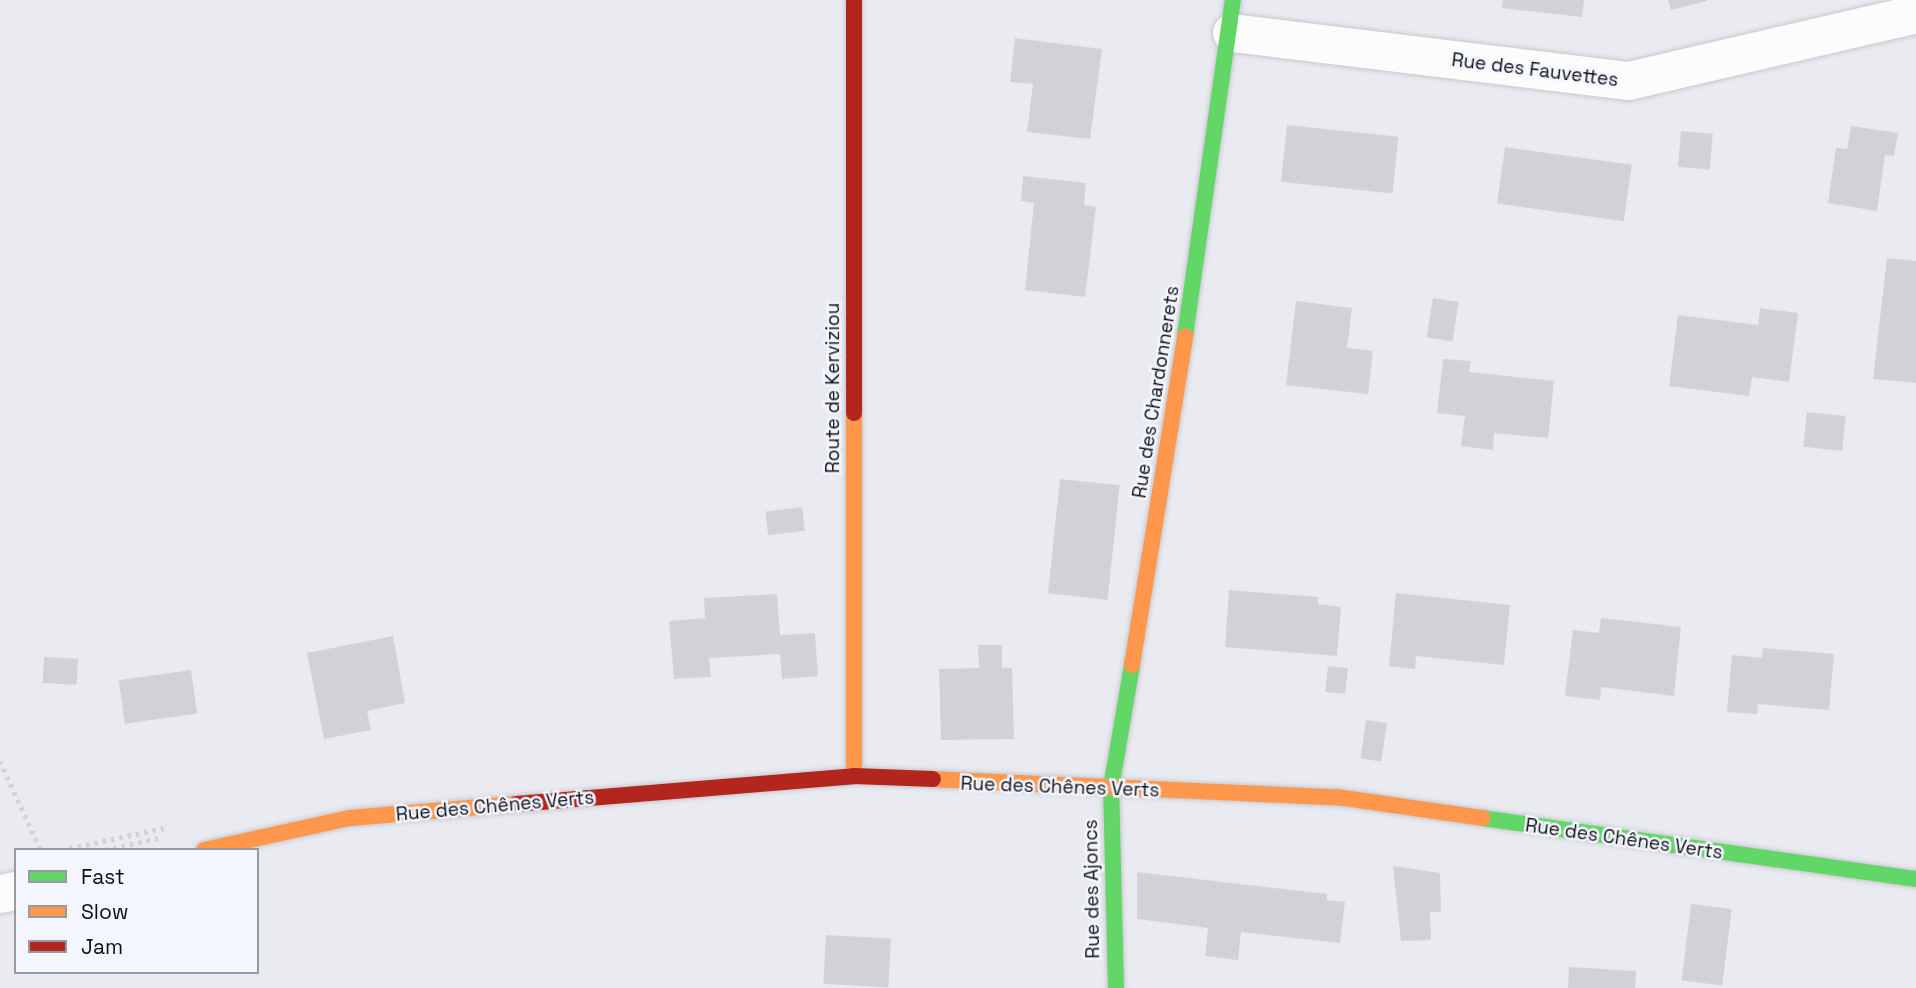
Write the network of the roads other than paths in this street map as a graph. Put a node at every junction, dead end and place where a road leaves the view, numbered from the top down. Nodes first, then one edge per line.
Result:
1 (854, 0) edge
2 (1916, 14) edge
3 (1233, 16) edge
4 (854, 776) junction
5 (1111, 788) junction
6 (213, 848) edge
7 (1916, 879) edge
8 (1116, 988) edge

1 - 4 street, Route de Kerviziou
2 - 3 street, Rue des Fauvettes
3 - 5 street, Rue des Chardonnerets
4 - 5 street, Rue des Chênes Verts
4 - 6 street, Rue des Chênes Verts
5 - 7 street, Rue des Chênes Verts
5 - 8 street, Rue des Ajoncs

